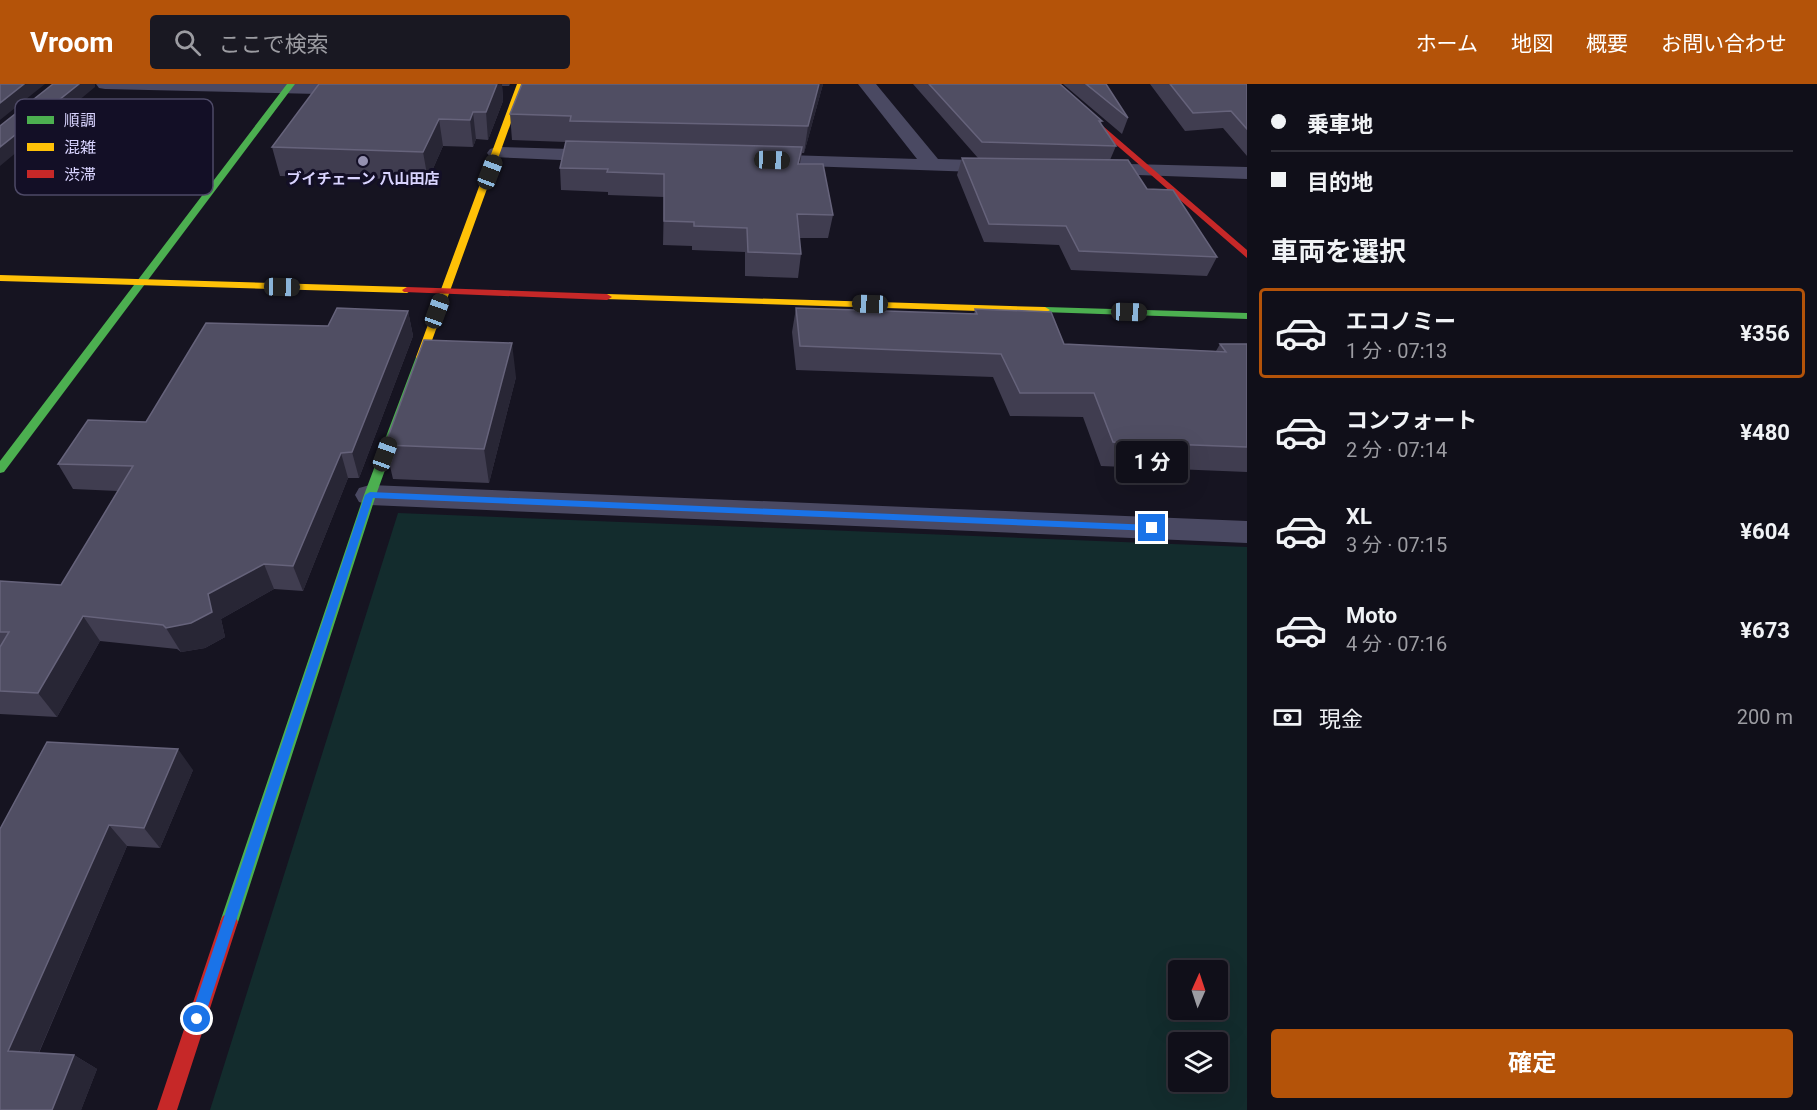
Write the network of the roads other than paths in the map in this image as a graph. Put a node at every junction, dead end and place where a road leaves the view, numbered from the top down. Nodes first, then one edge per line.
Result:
1 (105, 84) edge
2 (867, 84) edge
3 (1050, 84) edge
4 (290, 86) edge
5 (520, 89) edge
6 (380, 91) edge
7 (495, 93) edge
8 (498, 153) junction
9 (627, 156) edge
10 (732, 159) edge
11 (932, 165) junction
12 (1024, 167) edge
13 (1070, 169) edge
14 (1150, 171) junction
15 (1247, 173) edge
16 (213, 188) edge
17 (208, 195) edge
18 (1247, 255) edge
19 (0, 278) edge
20 (142, 283) junction
21 (445, 291) junction
22 (1247, 316) edge
23 (0, 469) edge
24 (370, 495) junction
25 (1247, 532) edge
26 (167, 1110) edge

1 - 4 street
2 - 11 street
3 - 14 street
4 - 6 street
4 - 16 street
5 - 7 street
5 - 8 street
8 - 9 street
8 - 21 street
10 - 11 street
11 - 12 street
13 - 14 street
14 - 15 street
14 - 18 street
17 - 20 street
19 - 20 street
20 - 21 street
20 - 23 street
21 - 22 street
21 - 24 street
24 - 25 street
24 - 26 street

